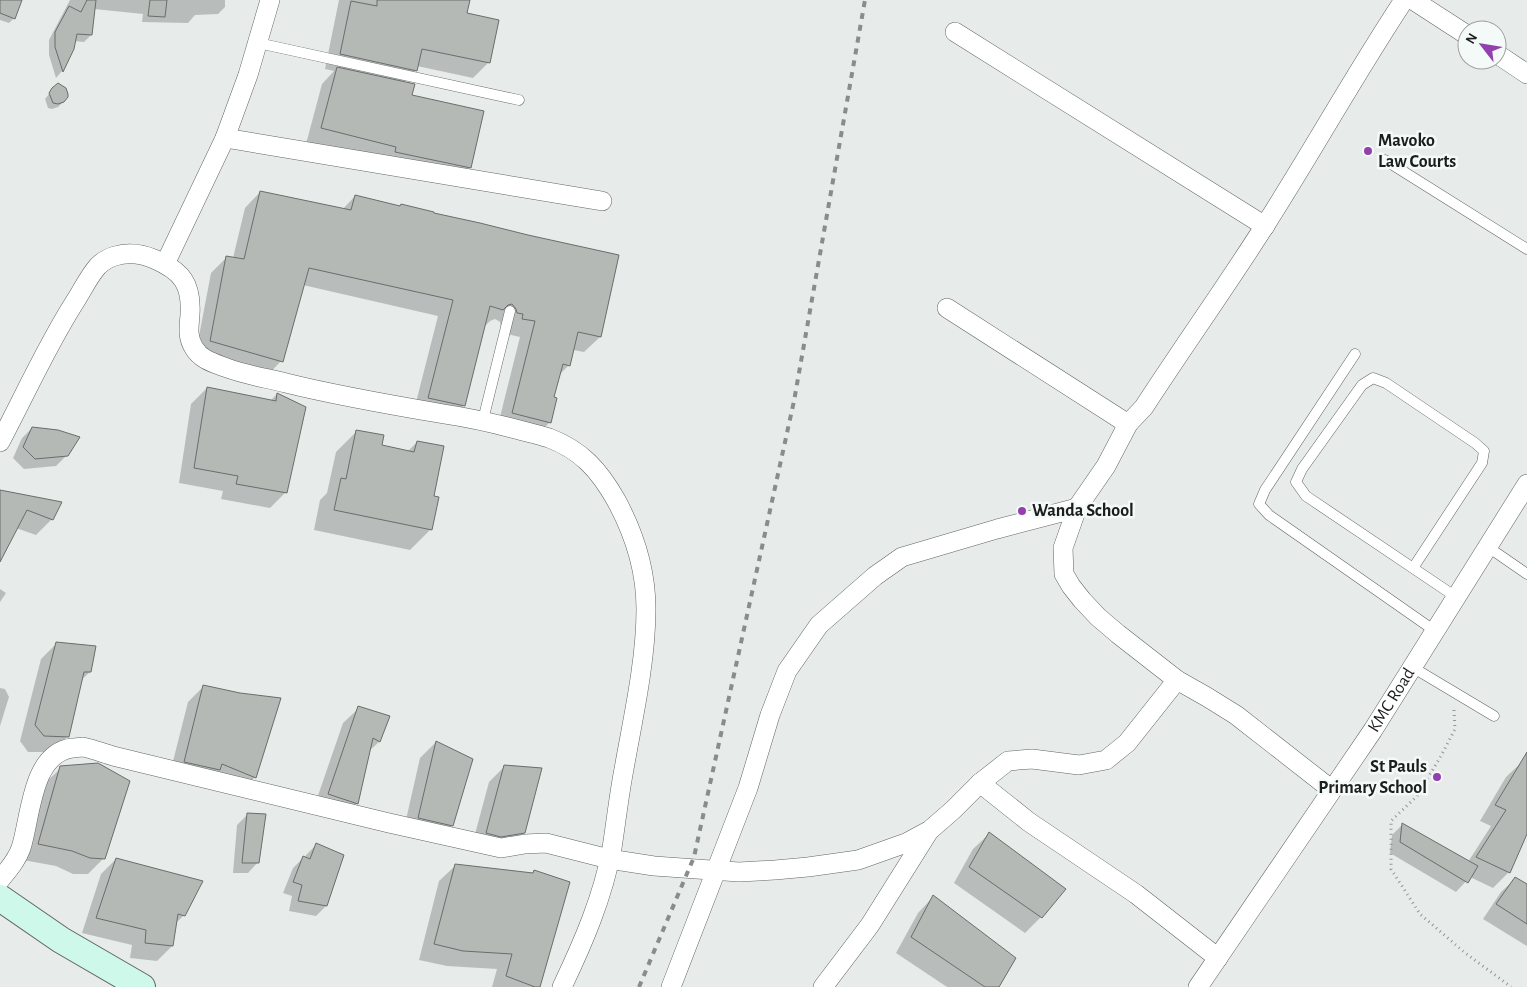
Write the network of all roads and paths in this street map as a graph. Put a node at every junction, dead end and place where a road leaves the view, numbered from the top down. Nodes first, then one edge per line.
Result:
1 (270, 0) edge
2 (1404, 0) edge
3 (1413, 0) edge
4 (1457, 29) edge
5 (956, 32) dead end
6 (258, 43) junction
7 (1507, 61) edge
8 (1527, 74) edge
9 (519, 100) dead end
10 (225, 138) junction
11 (1385, 160) dead end
12 (602, 202) dead end
13 (1264, 226) junction
14 (1527, 249) edge
15 (165, 264) junction
16 (947, 308) dead end
17 (510, 311) dead end
18 (1356, 354) dead end
19 (483, 420) junction
20 (1128, 424) junction
21 (0, 442) edge
22 (1527, 484) edge
23 (1077, 508) junction
24 (1488, 547) junction
25 (1413, 568) junction
26 (1527, 574) edge
27 (1456, 597) junction
28 (1434, 631) junction
29 (1412, 667) junction
30 (1177, 680) junction
31 (1440, 683) junction
32 (1494, 716) dead end
33 (980, 783) junction
34 (1332, 790) junction
35 (930, 830) junction
36 (609, 859) junction
37 (717, 870) junction
38 (0, 880) edge
39 (0, 898) edge
40 (1218, 958) junction
41 (142, 987) edge
42 (562, 987) edge
43 (671, 987) edge
44 (823, 987) edge
45 (1198, 987) edge
46 (1511, 987) edge

1 - 6 street
2 - 13 street
3 - 4 street
5 - 13 street
6 - 9 lane
6 - 10 street
7 - 8 street
10 - 12 street
10 - 15 street
11 - 14 lane
13 - 20 street
15 - 19 street
15 - 21 street
16 - 20 street
17 - 19 lane
18 - 28 lane
19 - 36 street
20 - 23 street
22 - 24 street, KMC Road
23 - 30 street
23 - 37 street
24 - 26 lane
24 - 27 street, KMC Road
25 - 25 lane
25 - 27 lane
27 - 28 street, KMC Road
28 - 29 street, KMC Road
29 - 31 lane
29 - 34 street, KMC Road
30 - 33 street
30 - 34 street
31 - 32 lane
31 - 46 path
33 - 35 street
33 - 40 street
34 - 40 street, KMC Road
35 - 37 street
35 - 44 street
36 - 37 street
36 - 38 street
36 - 42 street
37 - 43 street
39 - 41 main road
40 - 45 street, KMC Road

